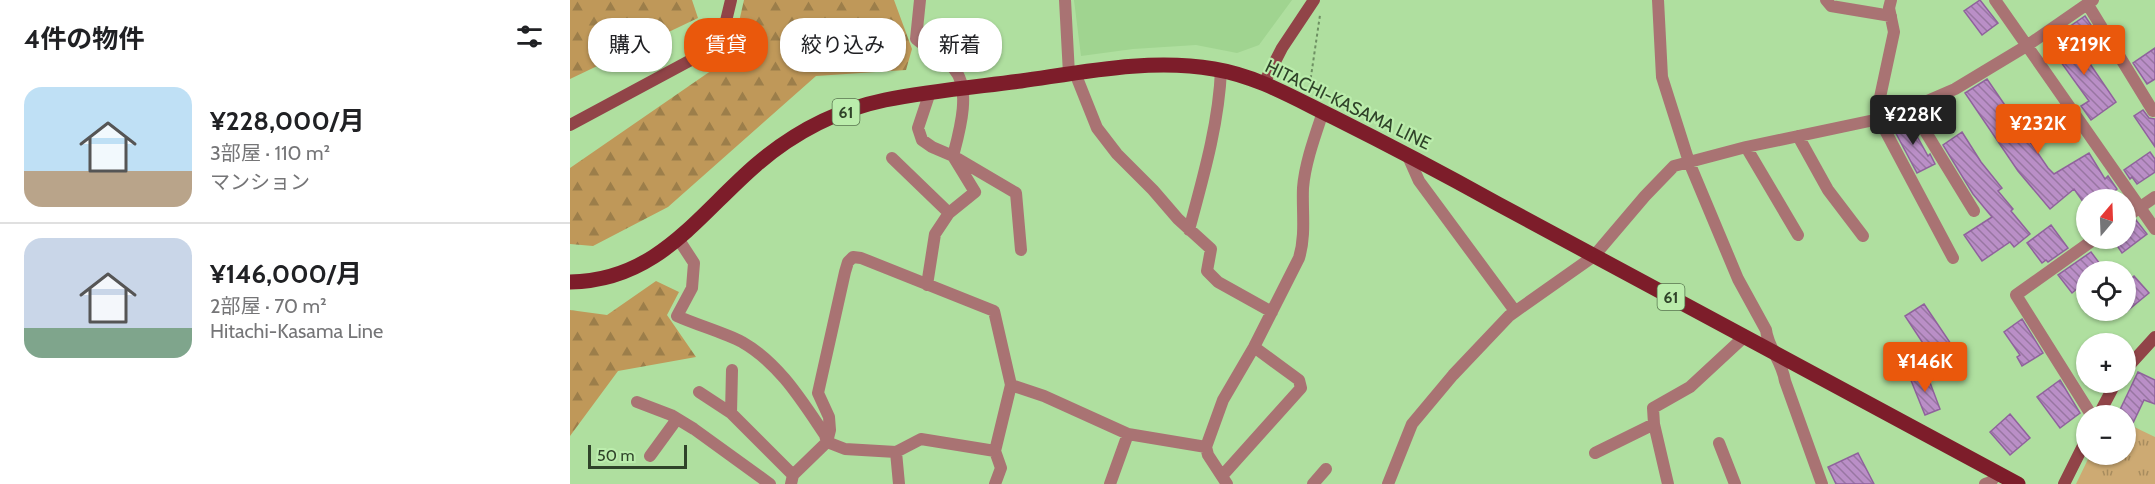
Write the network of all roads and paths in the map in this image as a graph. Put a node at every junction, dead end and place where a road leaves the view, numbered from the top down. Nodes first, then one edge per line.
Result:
1 (731, 0) edge
2 (920, 0) edge
3 (1065, 0) edge
4 (1314, 0) edge
5 (1658, 0) edge
6 (1826, 0) edge
7 (1891, 0) edge
8 (1995, 0) edge
9 (2090, 2) edge
10 (1320, 13) dead end
11 (1891, 15) junction
12 (2028, 45) junction
13 (1221, 70) junction
14 (1072, 74) junction
15 (1264, 83) junction
16 (962, 89) junction
17 (930, 92) junction
18 (1309, 93) dead end
19 (1911, 108) junction
20 (2153, 111) dead end
21 (1323, 112) junction
22 (1879, 119) junction
23 (570, 125) edge
24 (1798, 136) junction
25 (1746, 147) junction
26 (1407, 154) junction
27 (952, 156) junction
28 (892, 158) dead end
29 (1689, 162) junction
30 (2155, 197) edge
31 (2139, 208) junction
32 (2136, 210) edge
33 (1974, 211) dead end
34 (949, 213) junction
35 (2155, 229) edge
36 (1189, 230) junction
37 (1798, 235) dead end
38 (1863, 236) dead end
39 (679, 240) junction
40 (2081, 249) edge
41 (1022, 250) dead end
42 (1594, 256) junction
43 (1953, 258) dead end
44 (570, 282) edge
45 (927, 285) junction
46 (1515, 311) junction
47 (1272, 312) junction
48 (1744, 337) junction
49 (2155, 337) edge
50 (1254, 346) junction
51 (1776, 354) junction
52 (2136, 358) edge
53 (732, 370) dead end
54 (1011, 385) junction
55 (699, 392) dead end
56 (637, 402) dead end
57 (2085, 405) edge
58 (731, 413) junction
59 (677, 419) junction
60 (1654, 424) junction
61 (1128, 434) junction
62 (827, 442) junction
63 (1719, 443) dead end
64 (1206, 447) junction
65 (995, 451) junction
66 (897, 452) junction
67 (1595, 453) dead end
68 (650, 456) dead end
69 (2076, 460) edge
70 (1326, 469) dead end
71 (1997, 473) junction
72 (792, 479) edge
73 (1224, 480) edge
74 (770, 484) edge
75 (899, 484) edge
76 (995, 484) edge
77 (1110, 484) edge
78 (1313, 484) edge
79 (1388, 484) edge
80 (1668, 484) edge
81 (1735, 484) edge
82 (1822, 484) edge
83 (1985, 484) edge
84 (2018, 484) edge
85 (2064, 484) edge

1 - 23 street
2 - 16 street
3 - 14 street
4 - 15 street
5 - 29 street
6 - 11 street
7 - 11 street
8 - 12 street
9 - 12 street
9 - 20 street
10 - 18 path
11 - 22 street
12 - 19 street
12 - 31 street
13 - 14 main road, HITACHI-KASAMA LINE / 61
13 - 15 main road, HITACHI-KASAMA LINE / 61
13 - 36 street
14 - 16 main road, HITACHI-KASAMA LINE / 61
14 - 36 street
15 - 21 main road, HITACHI-KASAMA LINE / 61
16 - 17 main road, HITACHI-KASAMA LINE / 61
16 - 27 street
17 - 27 street
17 - 39 main road, HITACHI-KASAMA LINE / 61
19 - 22 street
19 - 33 street
21 - 26 main road, HITACHI-KASAMA LINE / 61
21 - 47 street
22 - 24 street
22 - 43 street
24 - 25 street
24 - 38 street
25 - 29 street
25 - 37 street
26 - 42 main road, HITACHI-KASAMA LINE / 61
26 - 46 street
27 - 34 street
27 - 41 street
28 - 34 street
29 - 42 street
29 - 51 street
30 - 31 street
31 - 32 street
31 - 35 street
34 - 45 street
36 - 47 street
39 - 44 main road, HITACHI-KASAMA LINE / 61
39 - 62 street
40 - 57 street
42 - 46 street
42 - 48 main road, HITACHI-KASAMA LINE / 61
45 - 54 street
45 - 62 street
46 - 79 street
47 - 50 street
48 - 51 main road, HITACHI-KASAMA LINE / 61
48 - 60 street
49 - 52 street
50 - 64 street
50 - 73 street
51 - 71 main road, HITACHI-KASAMA LINE / 61
51 - 82 street
53 - 58 street
54 - 61 street
54 - 65 street
55 - 58 street
56 - 59 street
58 - 72 street
59 - 68 street
59 - 74 street
60 - 67 street
60 - 80 street
61 - 64 street
61 - 77 street
62 - 66 street
62 - 72 street
63 - 81 street
64 - 73 street
65 - 66 street
65 - 76 street
66 - 75 street
69 - 85 street
70 - 78 street
71 - 83 street
71 - 84 main road, HITACHI-KASAMA LINE / 61

